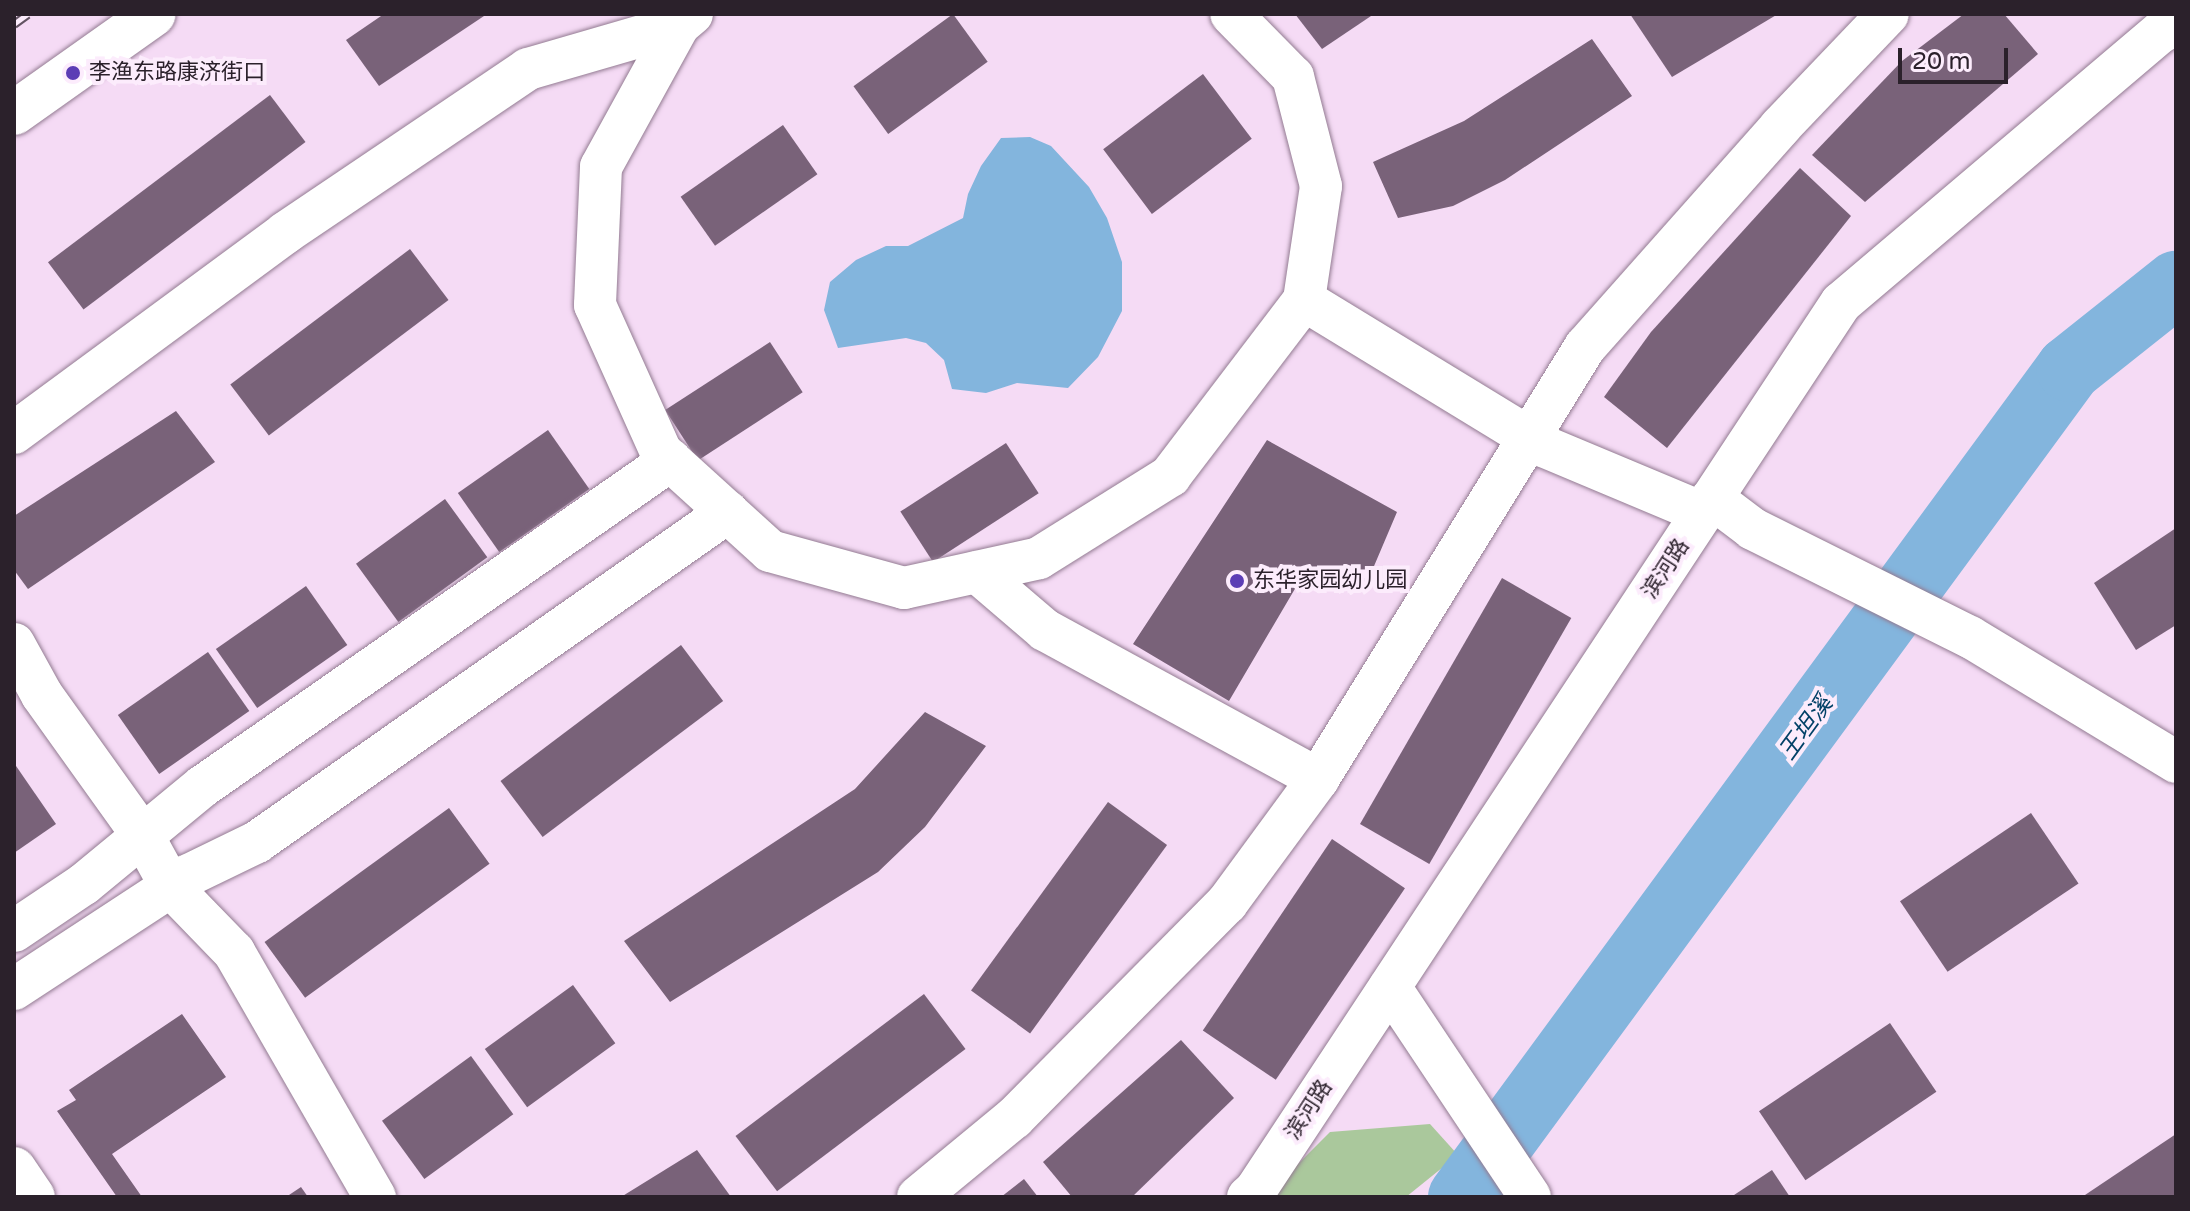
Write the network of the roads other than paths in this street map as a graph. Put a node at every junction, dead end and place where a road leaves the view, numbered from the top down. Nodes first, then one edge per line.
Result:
1 (154, 14) edge
2 (1231, 14) edge
3 (1888, 14) edge
4 (685, 19) edge
5 (2162, 23) edge
6 (14, 113) edge
7 (1304, 300) junction
8 (14, 433) edge
9 (1529, 438) junction
10 (671, 460) junction
11 (1707, 506) junction
12 (728, 512) junction
13 (977, 572) junction
14 (14, 644) edge
15 (2176, 762) edge
16 (1318, 779) junction
17 (143, 836) junction
18 (171, 887) junction
19 (14, 931) edge
20 (1390, 987) junction
21 (14, 989) edge
22 (14, 1169) edge
23 (33, 1197) edge
24 (375, 1197) edge
25 (918, 1197) edge
26 (1248, 1197) edge
27 (1530, 1197) edge

1 - 6 main road
2 - 7 street
3 - 9 street
4 - 8 street
4 - 10 street
5 - 11 street, 滨河路
7 - 9 street
7 - 13 street
9 - 11 street
9 - 16 street
10 - 12 street
10 - 17 street
11 - 15 street
11 - 20 street, 滨河路
12 - 13 street
12 - 18 street
13 - 16 street
14 - 17 street
16 - 25 street
17 - 18 street
17 - 19 street
18 - 21 street
18 - 24 street
20 - 26 street, 滨河路
20 - 27 street
22 - 23 main road

